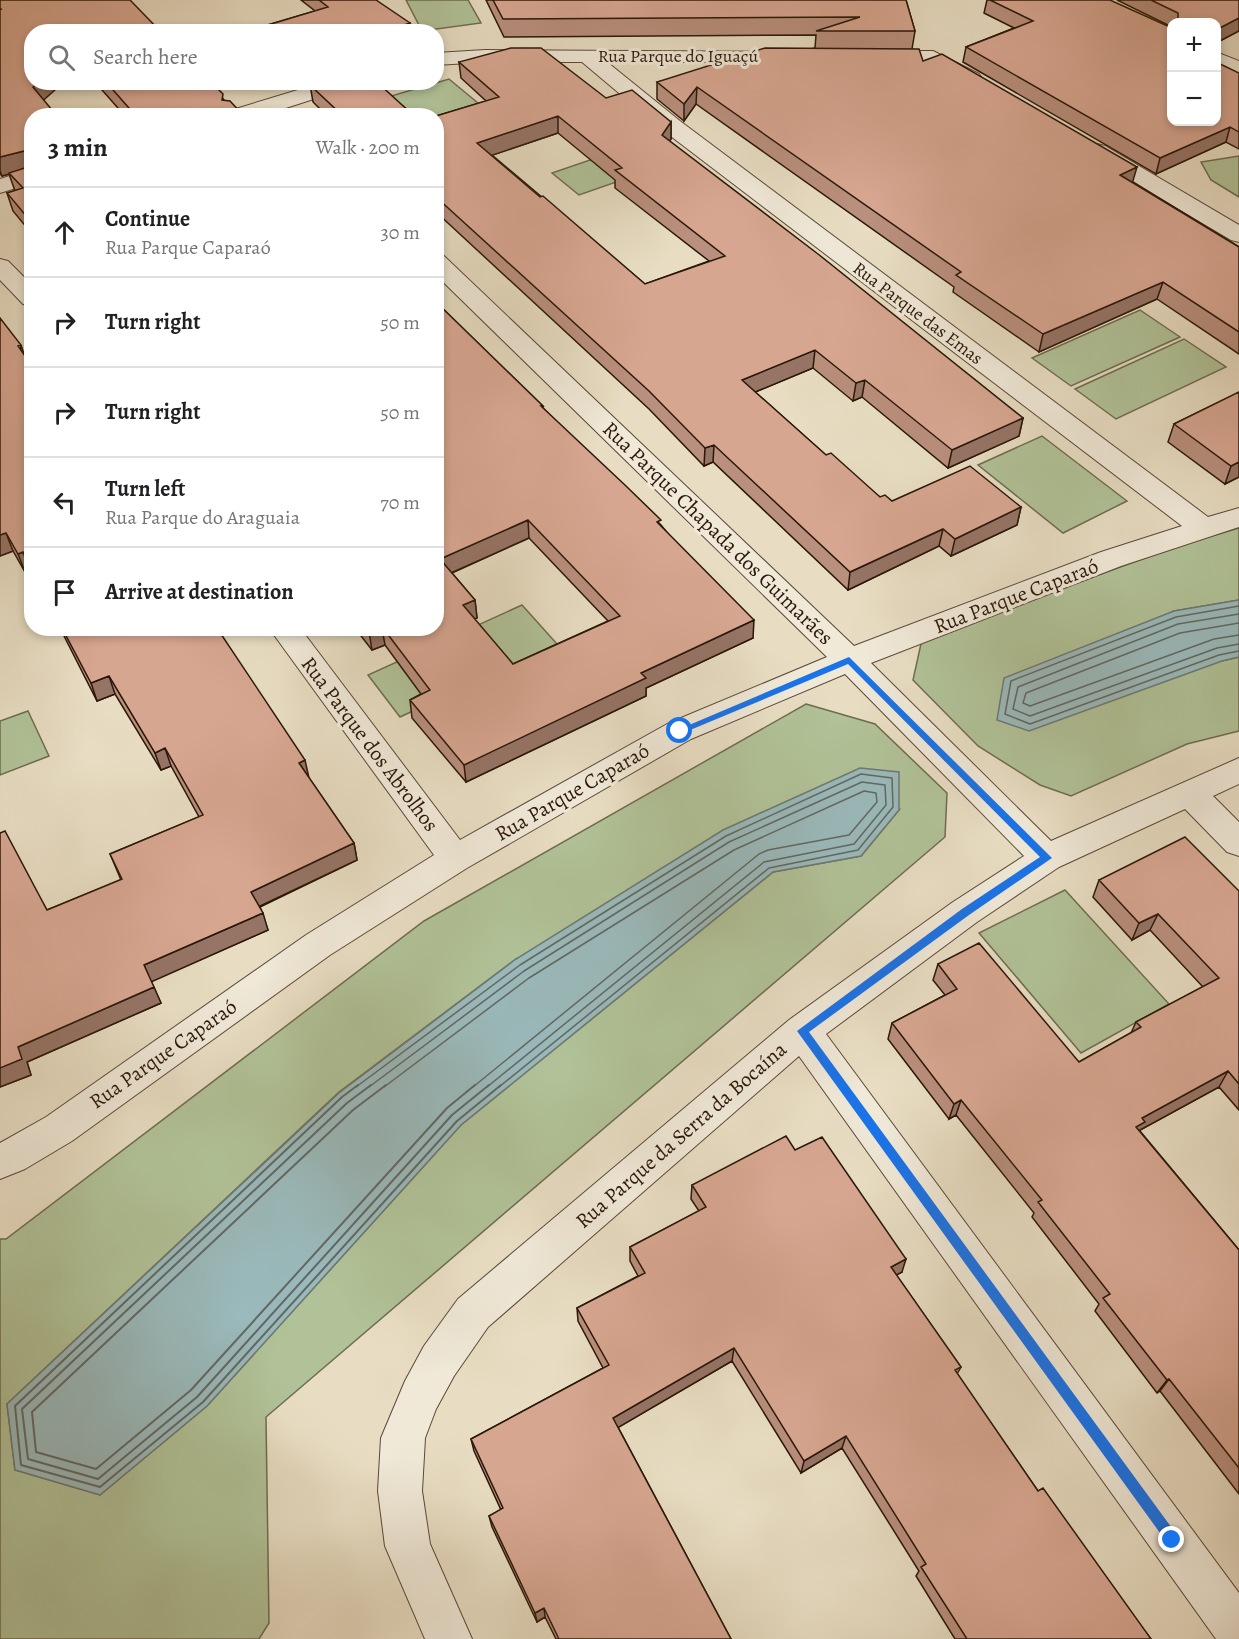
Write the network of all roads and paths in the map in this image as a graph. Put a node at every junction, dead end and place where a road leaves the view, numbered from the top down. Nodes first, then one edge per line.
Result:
1 (587, 56) junction
2 (628, 56) junction
3 (806, 56) edge
4 (853, 57) edge
5 (444, 59) edge
6 (1221, 60) edge
7 (1239, 69) edge
8 (988, 87) edge
9 (328, 90) edge
10 (636, 96) junction
11 (285, 108) edge
12 (1080, 141) edge
13 (24, 178) edge
14 (0, 186) edge
15 (1239, 235) edge
16 (0, 267) edge
17 (444, 269) edge
18 (24, 291) edge
19 (1239, 517) edge
20 (1203, 528) junction
21 (290, 636) edge
22 (849, 660) junction
23 (1239, 770) edge
24 (1189, 792) junction
25 (1239, 843) edge
26 (1047, 858) junction
27 (455, 859) junction
28 (802, 1031) junction
29 (0, 1161) edge
30 (1239, 1632) edge
31 (449, 1639) edge

1 - 2 street, Rua Parque do Iguaçú
1 - 5 street, Rua Parque do Iguaçú
1 - 10 street, Rua Parque das Emas
2 - 3 street, Rua Parque do Iguaçú
2 - 10 street
4 - 8 street
6 - 7 street
9 - 11 street
10 - 20 street, Rua Parque das Emas
12 - 15 street
13 - 14 street
16 - 18 street
17 - 22 street, Rua Parque Chapada dos Guimarães
19 - 20 street, Rua Parque Caparaó
20 - 22 street, Rua Parque Caparaó
21 - 27 street, Rua Parque dos Abrolhos
22 - 26 street, Rua Parque Chapada dos Guimarães
22 - 27 street, Rua Parque Caparaó
23 - 24 street, Rua Parque da Serra da Bocaína
24 - 25 street
24 - 26 street, Rua Parque da Serra da Bocaína
26 - 28 street, Rua Parque da Serra da Bocaína
27 - 29 street, Rua Parque Caparaó
28 - 30 street
28 - 31 street, Rua Parque da Serra da Bocaína

